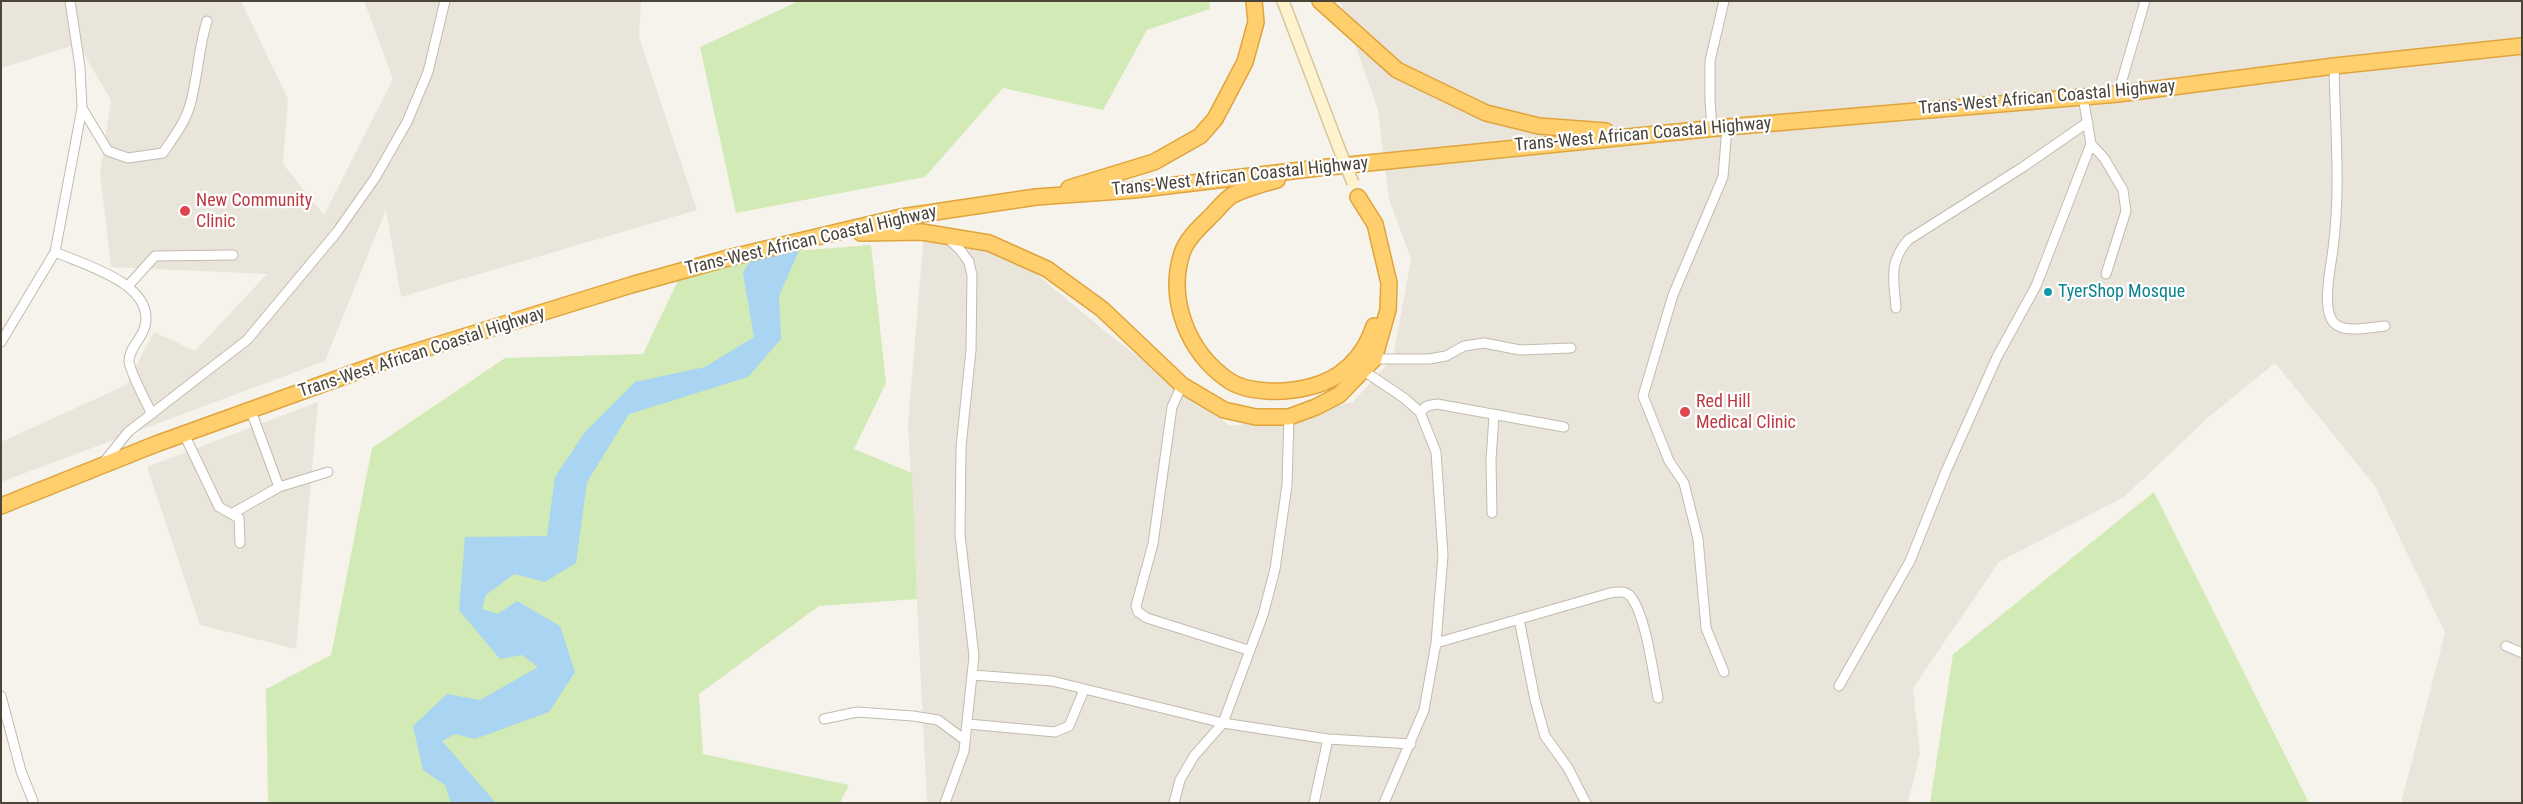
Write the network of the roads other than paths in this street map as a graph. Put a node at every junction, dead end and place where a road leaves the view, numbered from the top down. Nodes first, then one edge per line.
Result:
1 (70, 1) edge
2 (445, 1) edge
3 (1254, 1) edge
4 (1283, 1) edge
5 (1320, 1) edge
6 (1724, 1) edge
7 (2145, 1) edge
8 (206, 21) dead end
9 (2522, 46) edge
10 (2334, 66) junction
11 (2118, 94) junction
12 (2083, 97) junction
13 (82, 108) junction
14 (2088, 122) junction
15 (1720, 128) junction
16 (1696, 130) junction
17 (2091, 144) junction
18 (1318, 168) junction
19 (1355, 190) junction
20 (1036, 197) junction
21 (832, 233) junction
22 (945, 235) junction
23 (55, 252) junction
24 (233, 255) dead end
25 (2106, 274) dead end
26 (128, 286) junction
27 (1896, 308) dead end
28 (2385, 326) dead end
29 (1, 342) edge
30 (1571, 348) dead end
31 (1374, 359) junction
32 (1364, 371) junction
33 (1182, 385) junction
34 (252, 411) junction
35 (1420, 412) junction
36 (152, 414) junction
37 (1494, 416) junction
38 (1289, 417) junction
39 (1564, 427) dead end
40 (184, 434) junction
41 (102, 465) junction
42 (328, 472) dead end
43 (279, 487) junction
44 (1, 506) edge
45 (233, 513) junction
46 (1492, 513) dead end
47 (240, 543) dead end
48 (1518, 620) junction
49 (1436, 643) junction
50 (2506, 646) dead end
51 (1248, 650) junction
52 (2522, 653) edge
53 (1724, 672) dead end
54 (973, 675) junction
55 (1839, 686) dead end
56 (1084, 690) junction
57 (1, 696) edge
58 (1658, 698) dead end
59 (824, 719) dead end
60 (1223, 723) junction
61 (968, 724) junction
62 (1328, 738) junction
63 (965, 740) junction
64 (1411, 744) junction
65 (33, 801) dead end
66 (945, 803) edge
67 (1174, 803) edge
68 (1314, 803) edge
69 (1384, 803) edge
70 (1586, 803) edge

1 - 13 street
2 - 36 street
3 - 20 highway
4 - 19 street, bridge
5 - 16 highway
6 - 15 street
7 - 11 street
8 - 13 street
9 - 10 highway, Trans-West African Coastal Highway
10 - 11 highway, Trans-West African Coastal Highway
10 - 28 street
11 - 12 highway, Trans-West African Coastal Highway
12 - 14 street
12 - 15 highway, Trans-West African Coastal Highway
13 - 23 street
14 - 17 street
14 - 27 street
15 - 16 highway, Trans-West African Coastal Highway
15 - 53 street
16 - 18 highway, Trans-West African Coastal Highway
17 - 25 street
17 - 55 street
18 - 19 highway
18 - 20 highway, Trans-West African Coastal Highway
19 - 31 highway
20 - 21 highway, Trans-West African Coastal Highway
21 - 22 highway
21 - 34 highway, Trans-West African Coastal Highway
22 - 33 highway
22 - 54 street
23 - 26 street
23 - 29 street
24 - 26 street
26 - 36 street
30 - 31 street
31 - 32 highway
32 - 35 street
32 - 38 highway
33 - 38 highway
33 - 51 street
34 - 40 highway, Trans-West African Coastal Highway
34 - 43 street
35 - 37 street
35 - 49 street
36 - 41 street
37 - 39 street
37 - 46 street
38 - 51 street
40 - 41 highway, Trans-West African Coastal Highway
40 - 45 street
41 - 44 highway, Trans-West African Coastal Highway
42 - 43 street
43 - 45 street
45 - 47 street
48 - 49 street
48 - 58 street
48 - 70 street
49 - 64 street
50 - 52 street
51 - 60 street
54 - 56 street
54 - 61 street
56 - 60 street
56 - 61 street
57 - 65 street
59 - 63 street
60 - 62 street
60 - 67 street
61 - 63 street
62 - 64 street
62 - 68 street
63 - 66 street
64 - 69 street

